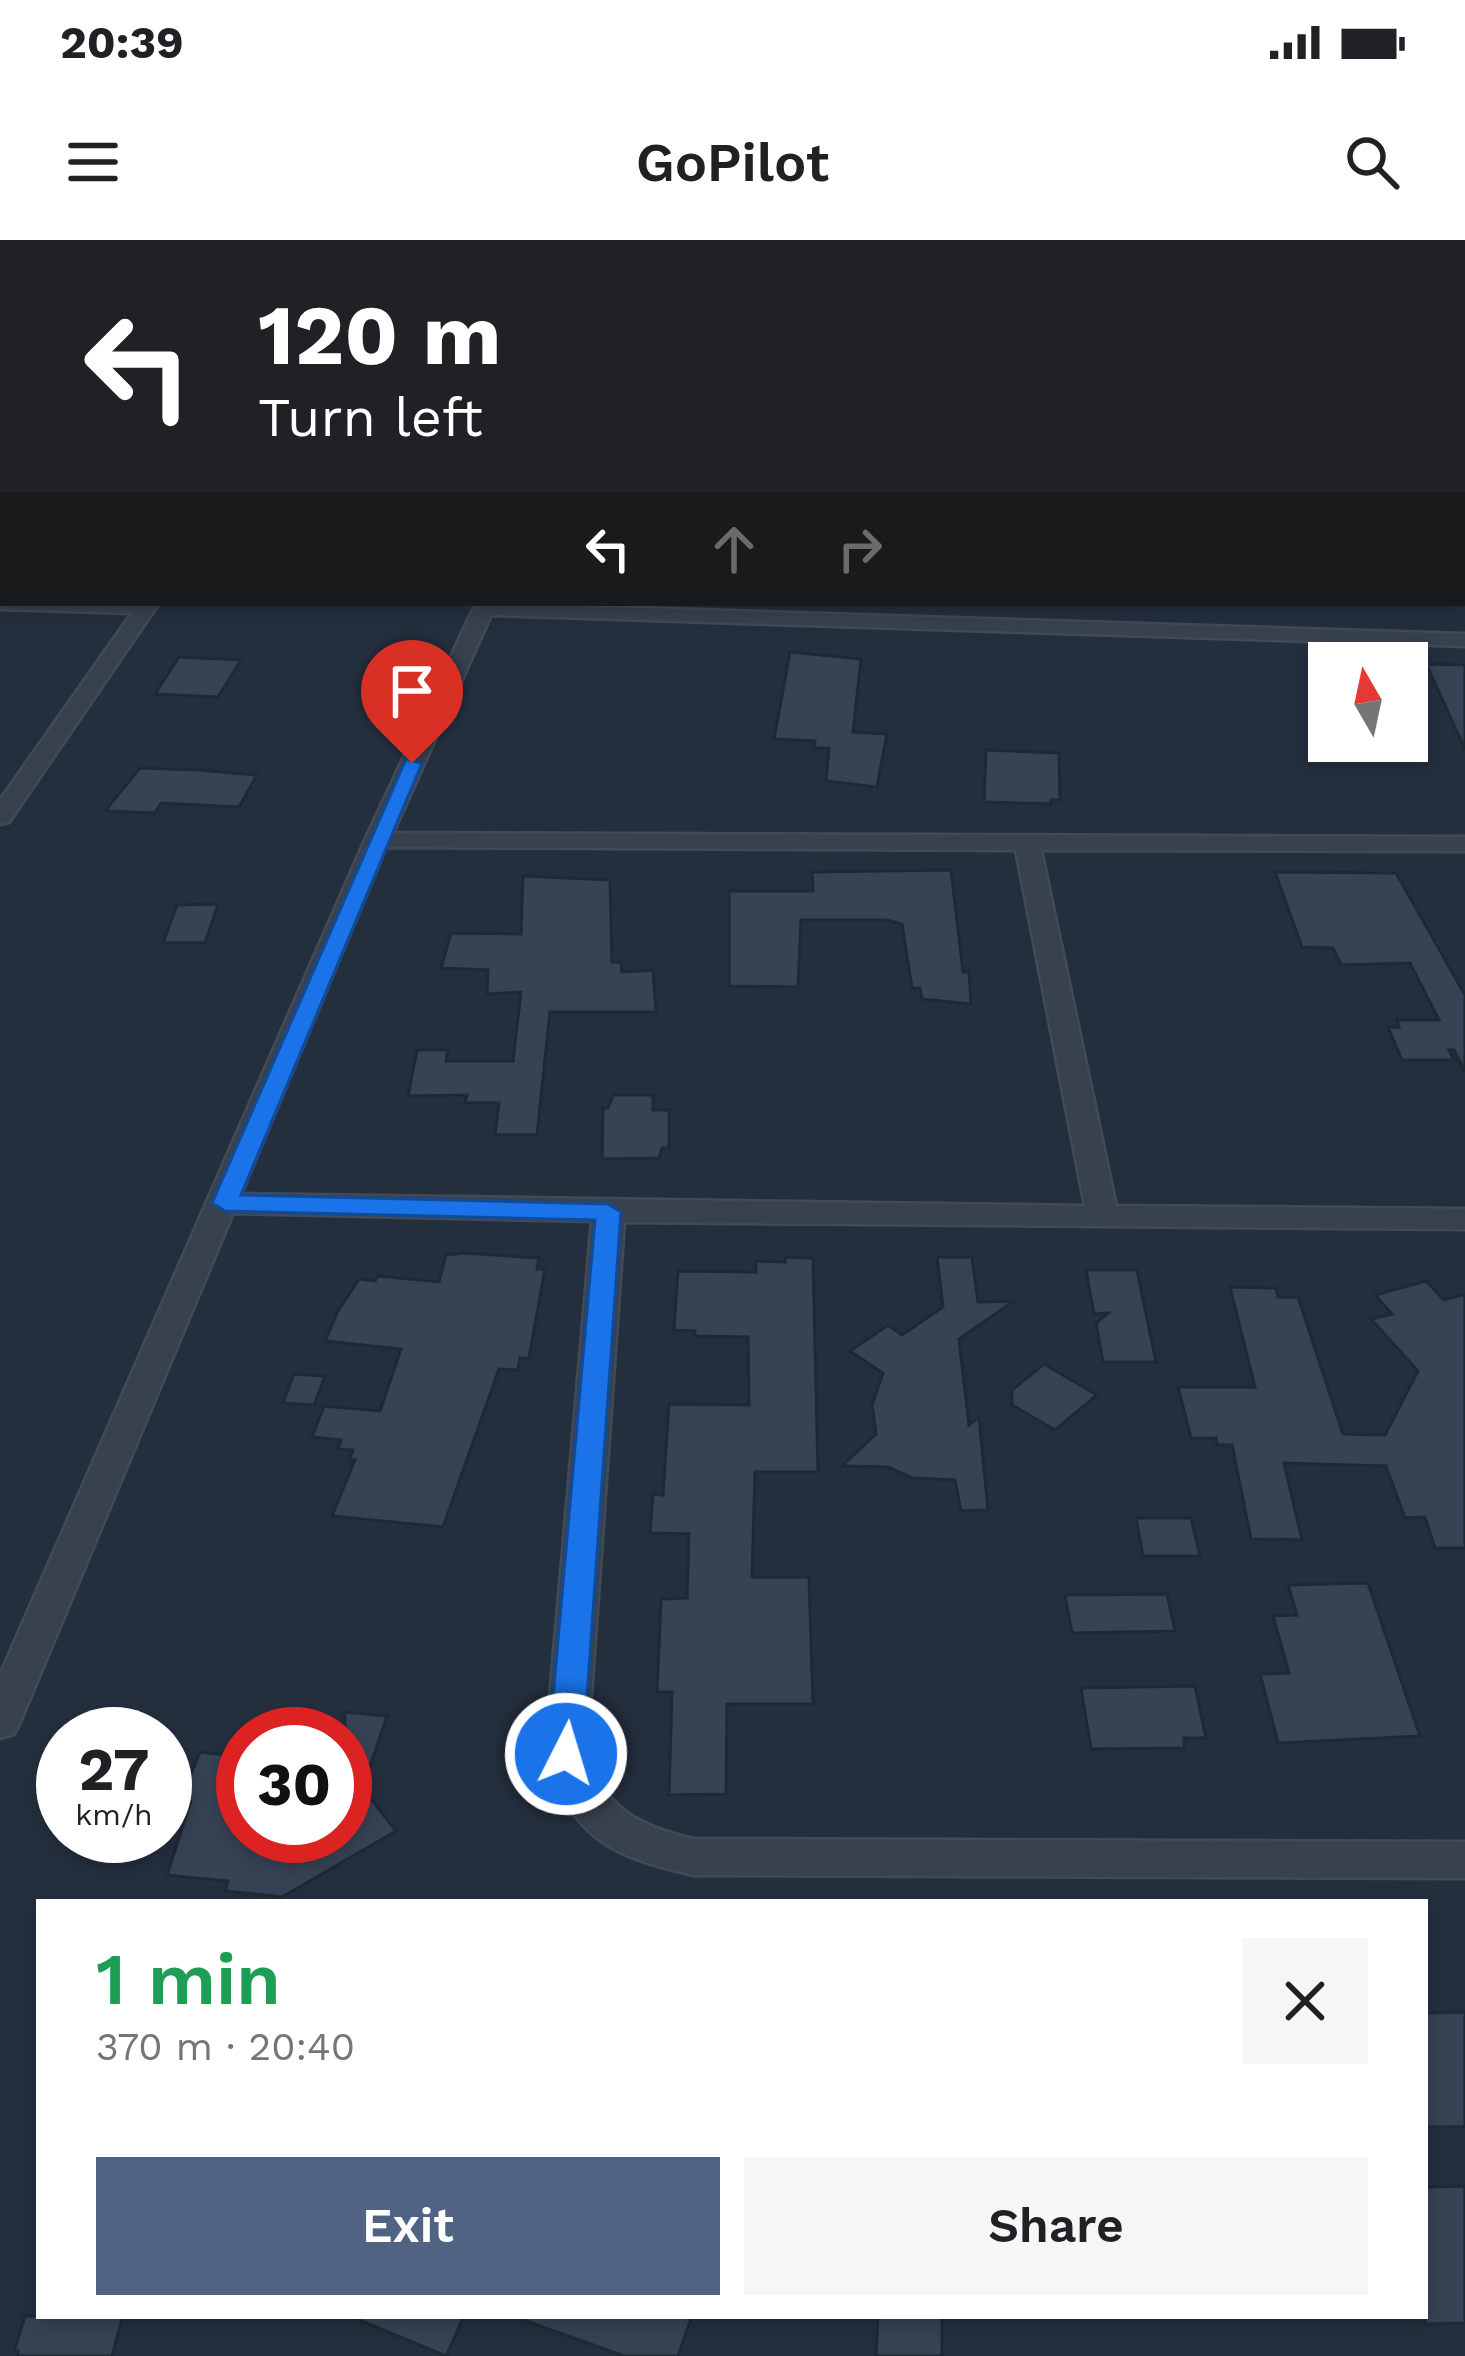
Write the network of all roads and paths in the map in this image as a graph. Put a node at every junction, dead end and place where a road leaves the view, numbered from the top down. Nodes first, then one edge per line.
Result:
1 (146, 606) edge
2 (485, 606) edge
3 (1465, 640) edge
4 (0, 818) edge
5 (377, 840) junction
6 (1027, 843) junction
7 (1465, 844) edge
8 (225, 1203) junction
9 (608, 1212) junction
10 (1102, 1215) junction
11 (1465, 1219) edge
12 (0, 1723) edge
13 (1465, 1860) edge

1 - 4 street
2 - 3 street
2 - 5 street
5 - 6 street
5 - 8 street
6 - 7 street
6 - 10 street
8 - 9 street
8 - 12 street
9 - 10 street
9 - 13 street
10 - 11 street

